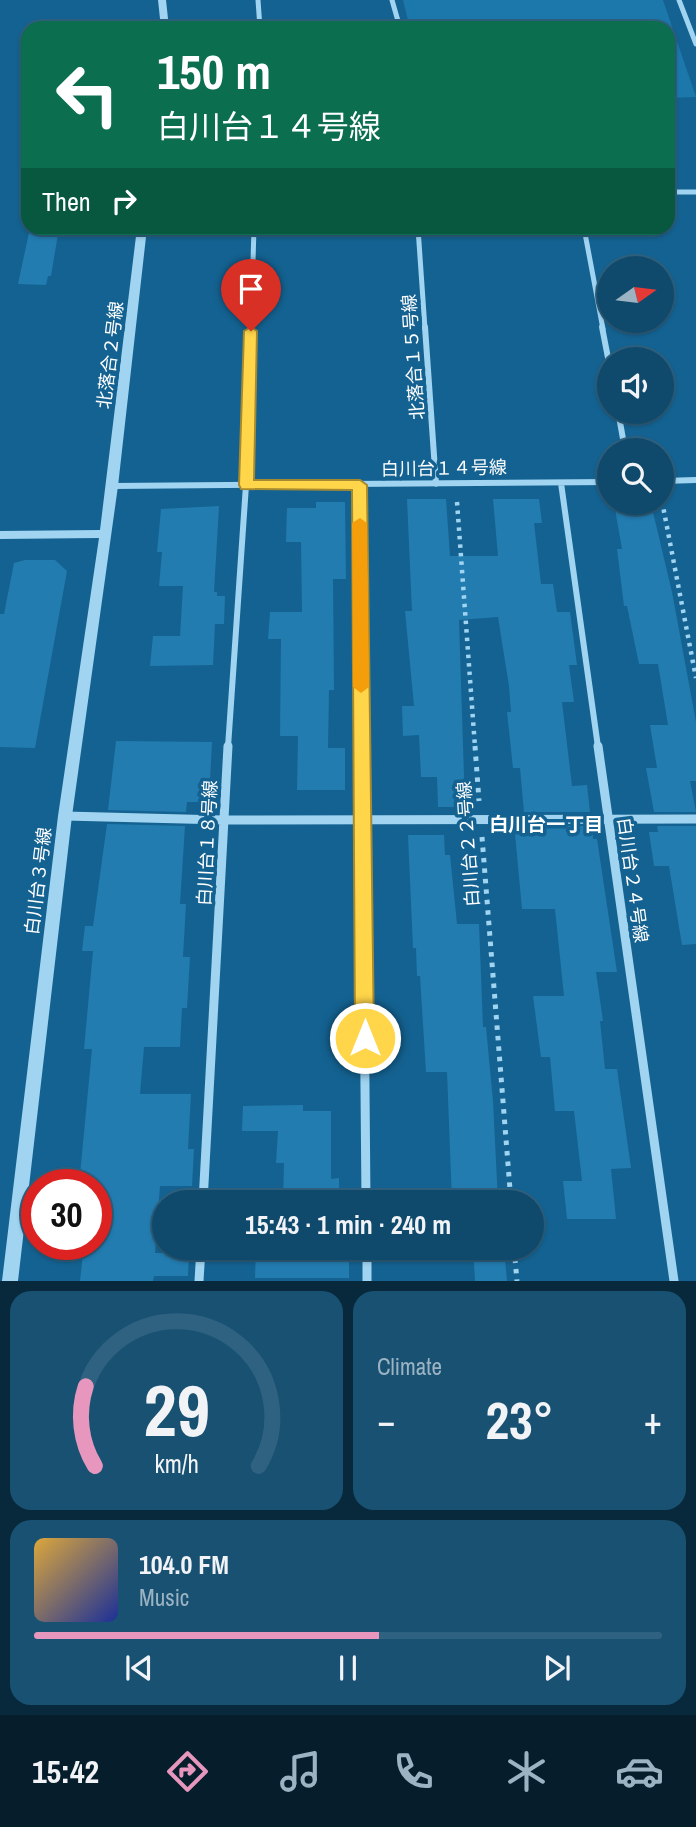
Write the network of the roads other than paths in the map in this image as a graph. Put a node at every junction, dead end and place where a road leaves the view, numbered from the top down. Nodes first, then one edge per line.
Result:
1 (162, 0) edge
2 (258, 0) edge
3 (391, 0) edge
4 (679, 0) edge
5 (164, 21) edge
6 (260, 21) edge
7 (398, 21) edge
8 (695, 35) edge
9 (696, 44) edge
10 (675, 192) edge
11 (696, 192) edge
12 (141, 235) edge
13 (254, 235) edge
14 (418, 235) edge
15 (585, 235) edge
16 (606, 347) edge
17 (696, 480) edge
18 (674, 481) edge
19 (597, 482) edge
20 (561, 483) junction
21 (436, 484) junction
22 (246, 485) junction
23 (360, 485) junction
24 (112, 486) junction
25 (104, 534) junction
26 (0, 536) edge
27 (65, 817) junction
28 (696, 819) edge
29 (223, 820) junction
30 (362, 820) junction
31 (609, 820) junction
32 (204, 1190) edge
33 (366, 1190) edge
34 (200, 1260) edge
35 (367, 1260) edge
36 (10, 1281) edge
37 (199, 1281) edge
38 (367, 1281) edge
39 (674, 1281) edge

1 - 5 street
2 - 6 street
3 - 7 street
4 - 8 street
8 - 9 street
10 - 11 street
12 - 24 street, 北落合２号線
13 - 22 street, 白川台１８号線
14 - 21 street, 北落合１５号線
15 - 16 street
17 - 18 street
19 - 20 street, 白川台１４号線
20 - 21 street, 白川台１４号線
20 - 31 street, 白川台２４号線
21 - 23 street, 白川台１４号線
22 - 23 street, 白川台１４号線
22 - 24 street, 白川台１４号線
22 - 29 street, 白川台１８号線
23 - 30 street
24 - 25 street, 白川台３号線
25 - 26 street
25 - 27 street, 白川台３号線
27 - 29 street
27 - 36 street, 白川台３号線
28 - 31 street
29 - 30 street
29 - 32 street, 白川台１８号線
30 - 31 street
30 - 33 street
31 - 39 street, 白川台２４号線
34 - 37 street
35 - 38 street

